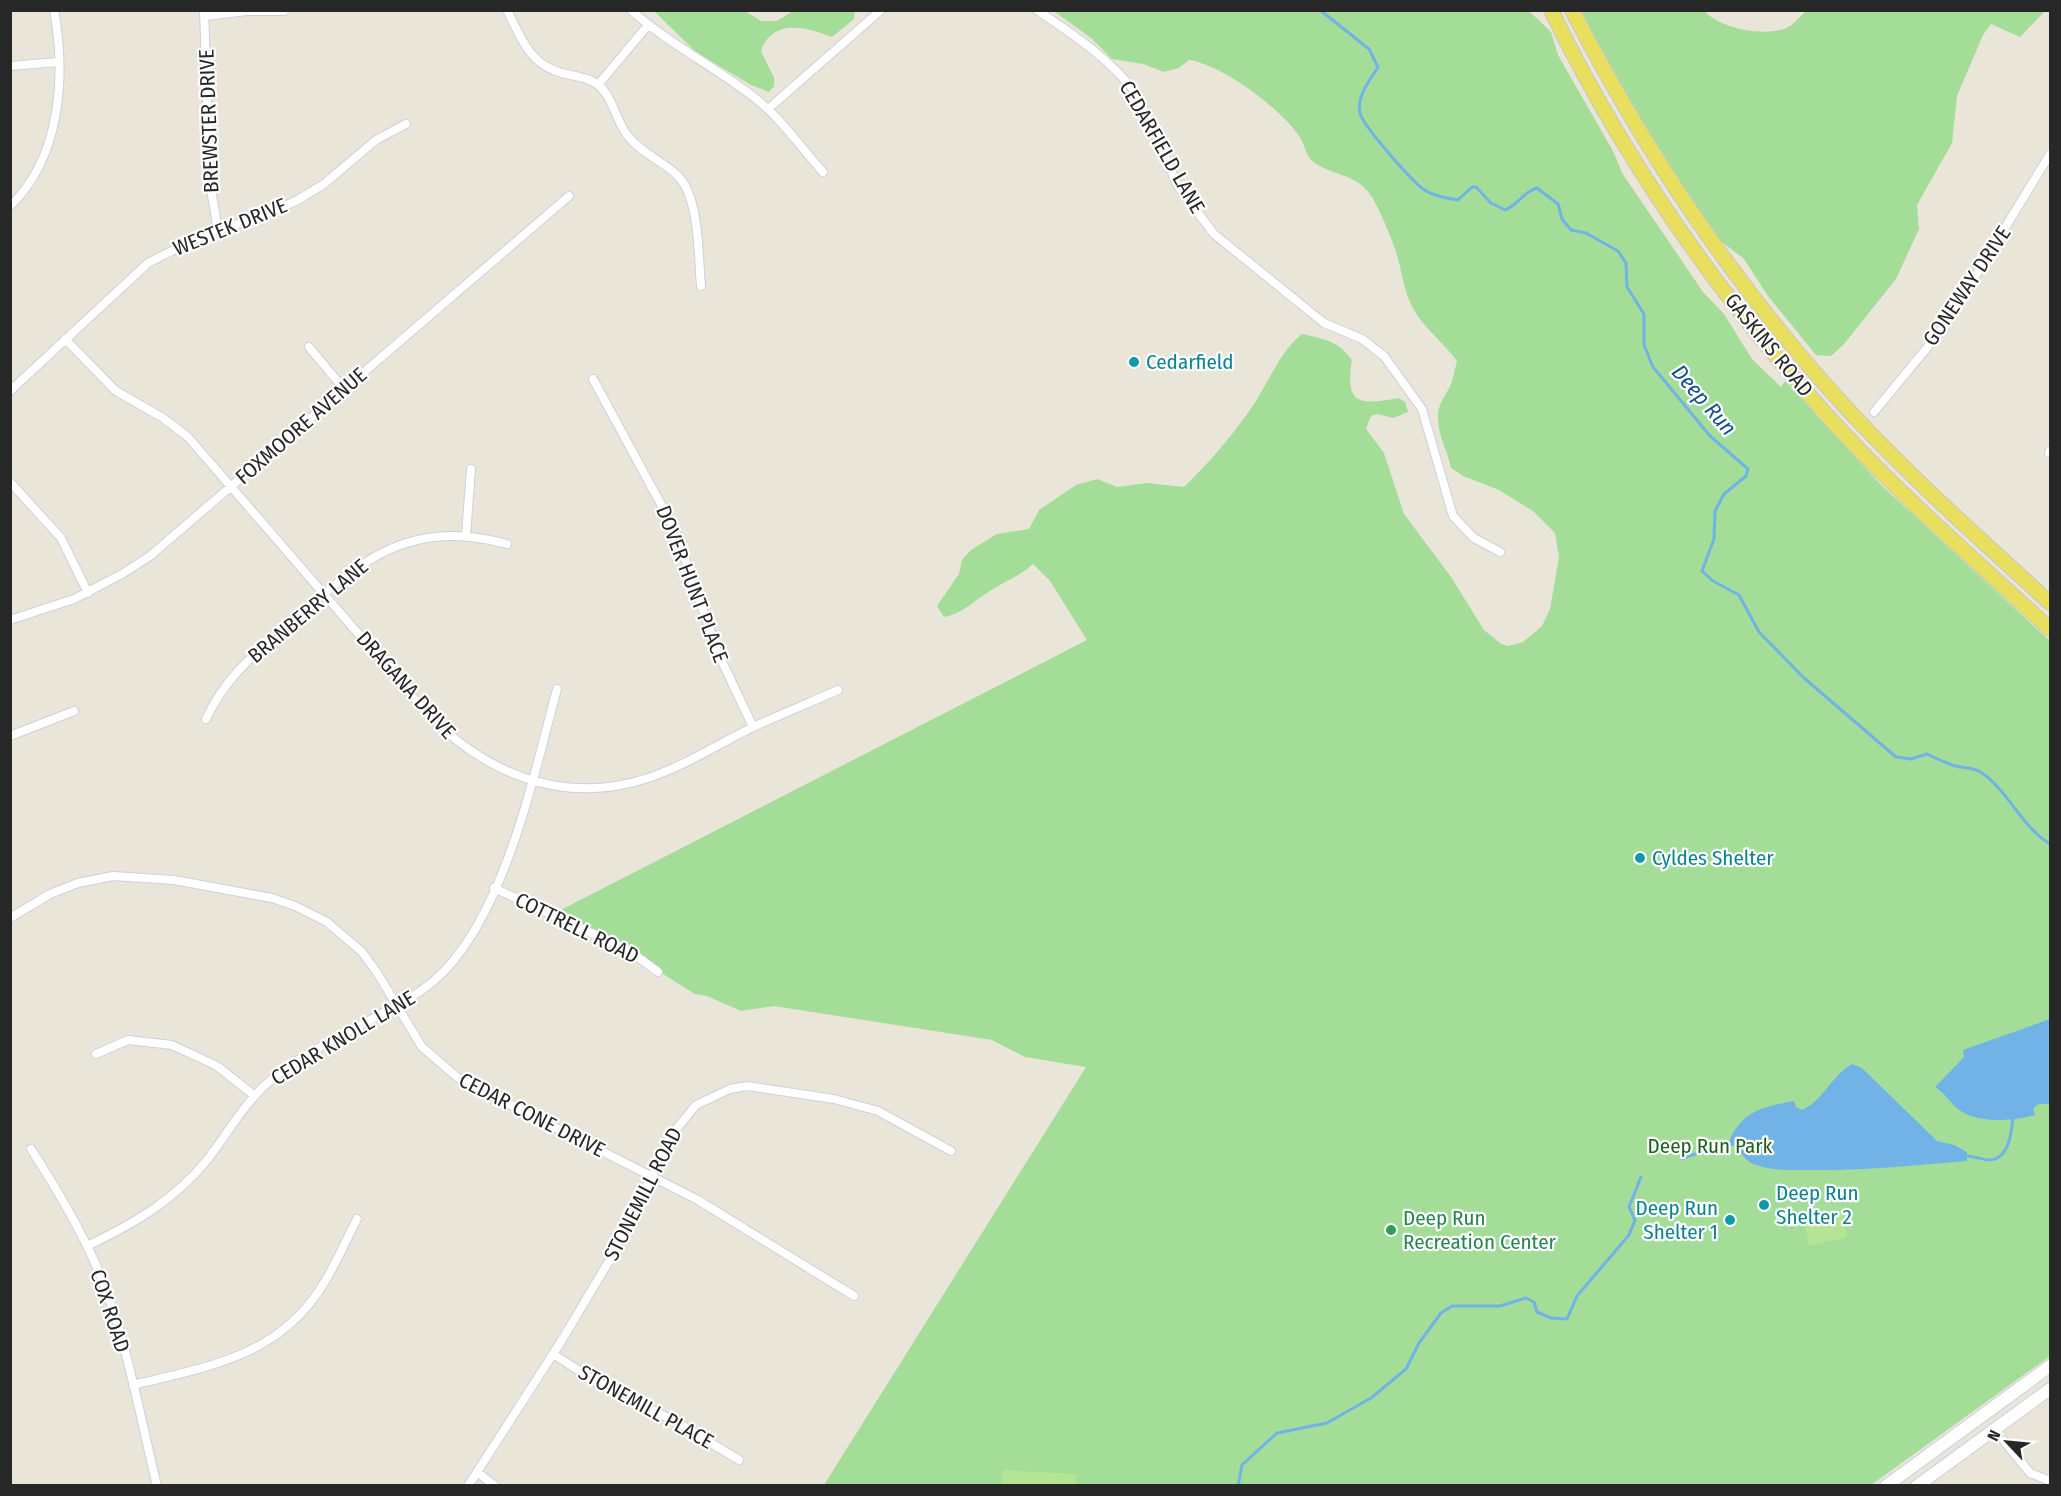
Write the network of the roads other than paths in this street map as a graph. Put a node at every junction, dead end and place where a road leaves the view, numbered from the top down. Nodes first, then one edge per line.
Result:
1 (54, 10) edge
2 (507, 10) edge
3 (631, 10) edge
4 (881, 10) edge
5 (1037, 10) edge
6 (1551, 10) edge
7 (1572, 10) edge
8 (284, 11) edge
9 (204, 14) edge
10 (648, 25) junction
11 (58, 62) junction
12 (10, 66) edge
13 (598, 85) junction
14 (768, 109) junction
15 (406, 124) dead end
16 (2050, 154) edge
17 (823, 172) dead end
18 (568, 196) dead end
19 (10, 206) edge
20 (218, 231) junction
21 (701, 286) dead end
22 (65, 339) junction
23 (309, 347) dead end
24 (592, 380) dead end
25 (344, 389) junction
26 (10, 391) edge
27 (1874, 412) dead end
28 (471, 469) dead end
29 (10, 482) edge
30 (231, 487) junction
31 (466, 536) junction
32 (507, 544) dead end
33 (1500, 552) dead end
34 (88, 592) junction
35 (324, 594) junction
36 (2050, 603) edge
37 (10, 620) edge
38 (2050, 629) edge
39 (557, 689) dead end
40 (838, 690) dead end
41 (74, 711) dead end
42 (206, 719) dead end
43 (753, 727) junction
44 (10, 736) edge
45 (533, 780) junction
46 (494, 888) junction
47 (10, 918) edge
48 (658, 972) dead end
49 (396, 1005) junction
50 (96, 1054) dead end
51 (255, 1096) junction
52 (31, 1149) dead end
53 (951, 1151) dead end
54 (652, 1176) junction
55 (357, 1219) dead end
56 (87, 1246) junction
57 (854, 1296) dead end
58 (553, 1354) junction
59 (2050, 1366) edge
60 (133, 1385) junction
61 (2050, 1389) edge
62 (2004, 1441) dead end
63 (739, 1460) dead end
64 (477, 1472) junction
65 (2050, 1481) edge
66 (157, 1485) edge
67 (468, 1485) edge
68 (495, 1485) edge
69 (1886, 1485) edge
70 (1917, 1485) edge

1 - 11 street
2 - 13 street
3 - 10 street
4 - 14 street
5 - 33 street, CEDARFIELD LANE
6 - 38 main road, GASKINS ROAD
7 - 36 main road, GASKINS ROAD
8 - 9 street
9 - 20 street, BREWSTER DRIVE
10 - 13 street
10 - 14 street
11 - 12 street
11 - 19 street
13 - 21 street
14 - 17 street
15 - 20 street, WESTEK DRIVE
16 - 27 street, GONEWAY DRIVE
18 - 25 street, FOXMOORE AVENUE
20 - 22 street, WESTEK DRIVE
22 - 26 street, WESTEK DRIVE
22 - 30 street, DRAGANA DRIVE
23 - 25 street
24 - 43 street, DOVER HUNT PLACE
25 - 30 street, FOXMOORE AVENUE
28 - 31 street
29 - 34 street
30 - 34 street, FOXMOORE AVENUE
30 - 35 street, DRAGANA DRIVE
31 - 32 street, BRANBERRY LANE
31 - 35 street, BRANBERRY LANE
34 - 37 street, FOXMOORE AVENUE
35 - 42 street, BRANBERRY LANE
35 - 45 street, DRAGANA DRIVE
39 - 45 street, CEDAR KNOLL LANE
40 - 43 street, DRAGANA DRIVE
41 - 44 street
43 - 45 street, DRAGANA DRIVE
45 - 46 street, CEDAR KNOLL LANE
46 - 48 street, COTTRELL ROAD
46 - 49 street, CEDAR KNOLL LANE
47 - 49 street, CEDAR CONE DRIVE
49 - 51 street, CEDAR KNOLL LANE
49 - 54 street, CEDAR CONE DRIVE
50 - 51 street
51 - 56 street, CEDAR KNOLL LANE
52 - 56 street, COX ROAD
53 - 54 street, STONEMILL ROAD
54 - 57 street, CEDAR CONE DRIVE
54 - 58 street, STONEMILL ROAD
55 - 60 street
56 - 60 street, COX ROAD
58 - 63 street, STONEMILL PLACE
58 - 64 street, STONEMILL ROAD
59 - 69 main road
60 - 66 street, COX ROAD
61 - 70 main road
62 - 65 street
64 - 67 street, STONEMILL ROAD
64 - 68 street

